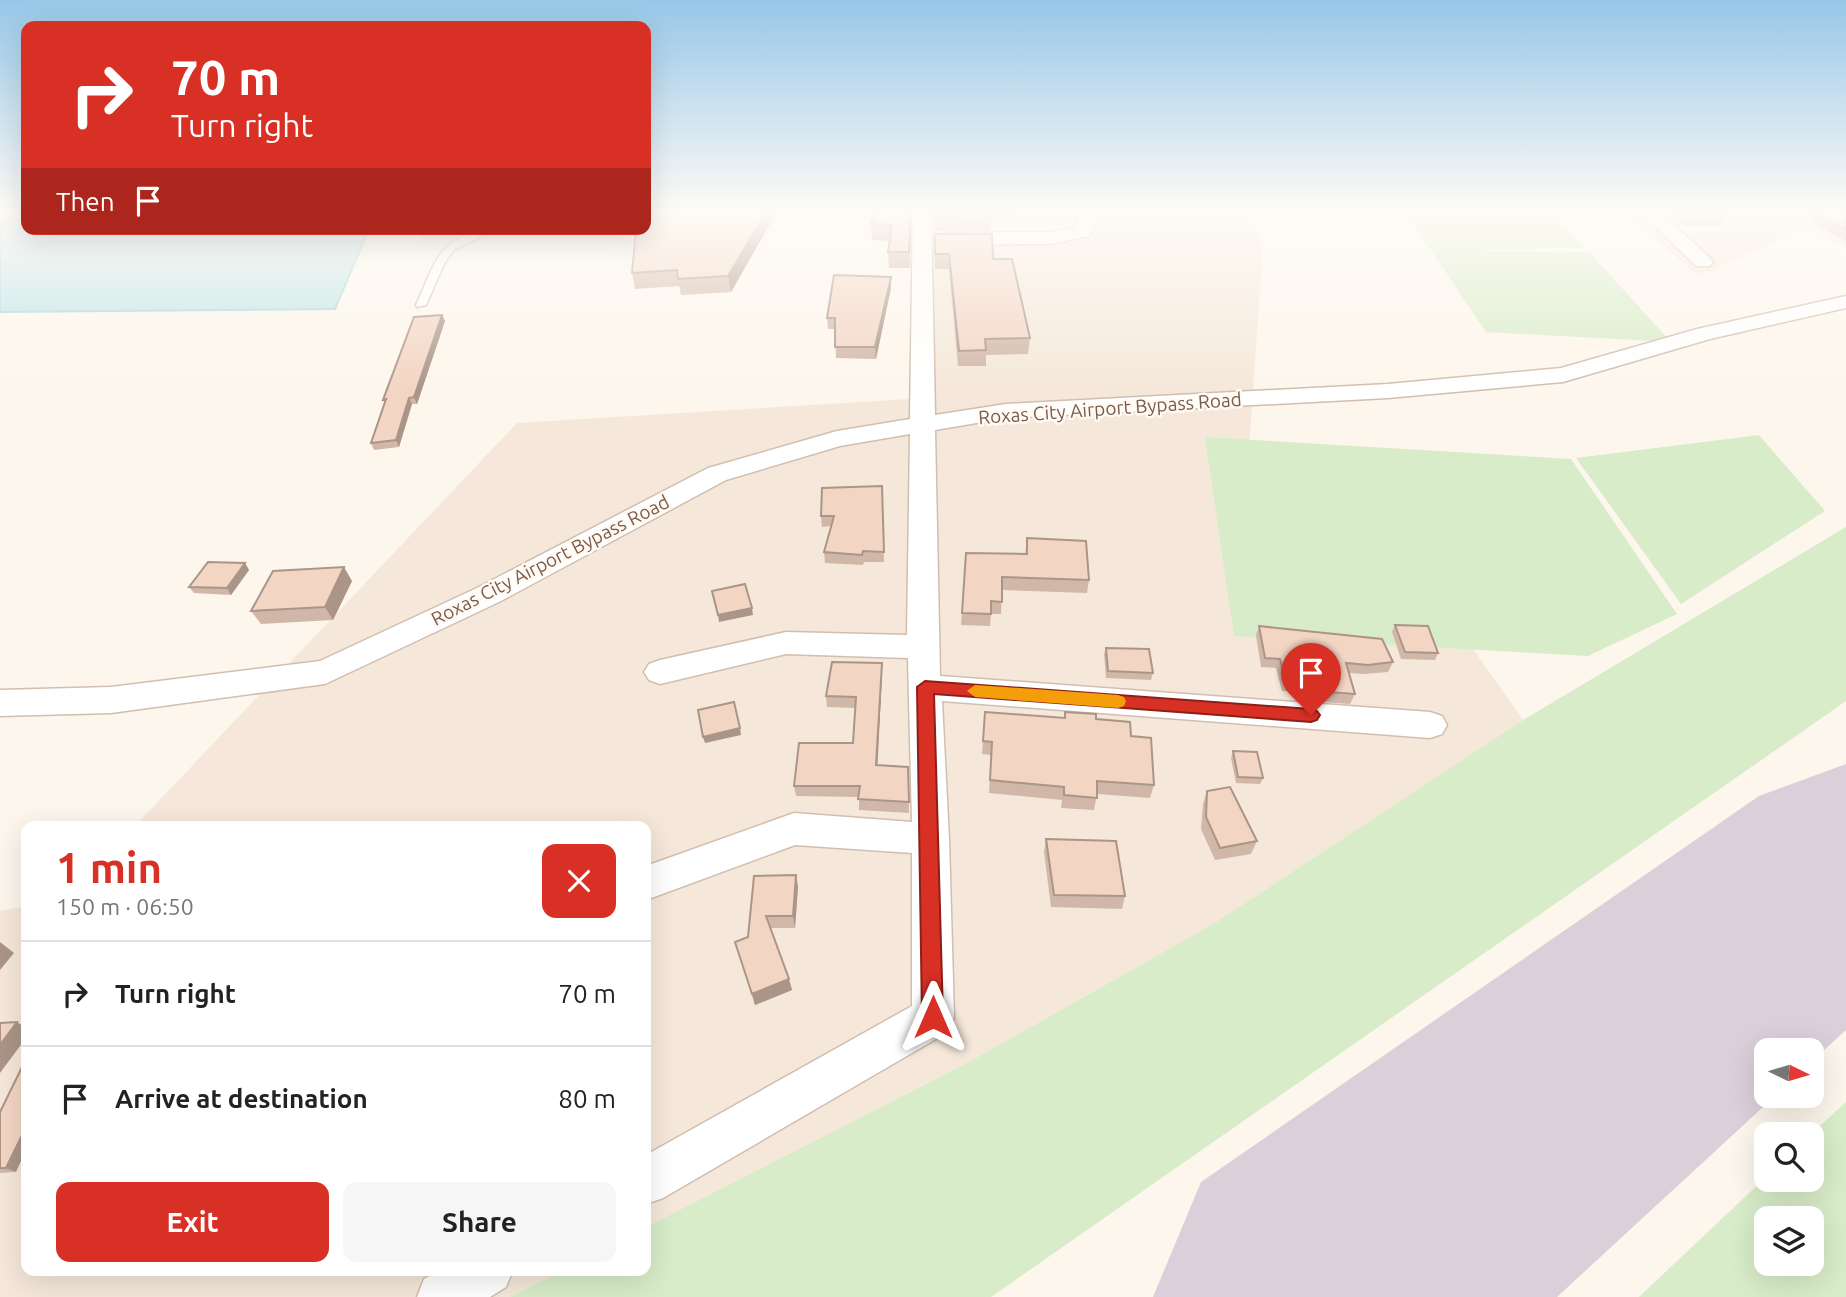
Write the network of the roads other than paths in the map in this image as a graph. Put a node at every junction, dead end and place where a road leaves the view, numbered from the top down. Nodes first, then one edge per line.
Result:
1 (437, 270) edge
2 (922, 270) edge
3 (1846, 302) edge
4 (421, 305) dead end
5 (923, 647) junction
6 (660, 672) dead end
7 (925, 687) junction
8 (0, 703) edge
9 (1430, 725) dead end
10 (931, 839) junction
11 (651, 881) edge
12 (651, 1178) edge
13 (479, 1276) edge
14 (442, 1297) edge

1 - 4 lane
2 - 5 street
3 - 8 street, Roxas City Airport Bypass Road
5 - 6 street
5 - 7 street
7 - 9 street
7 - 10 street
10 - 11 street
10 - 12 street
13 - 14 street

